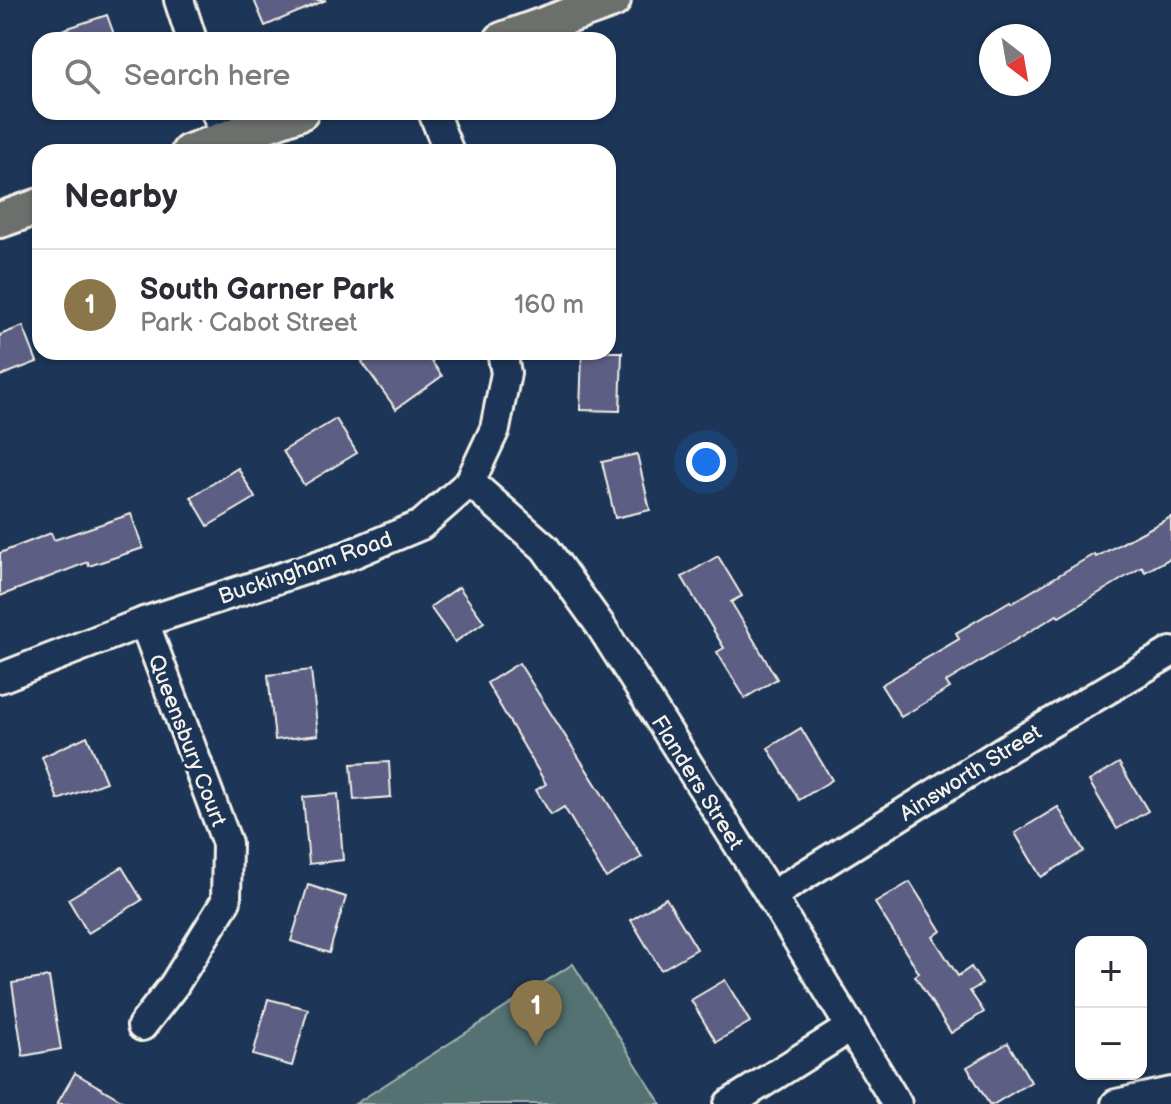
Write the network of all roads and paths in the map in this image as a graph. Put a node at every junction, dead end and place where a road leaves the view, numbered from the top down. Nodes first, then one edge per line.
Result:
1 (179, 0) edge
2 (613, 0) edge
3 (189, 32) edge
4 (524, 32) edge
5 (255, 120) edge
6 (436, 120) edge
7 (221, 126) edge
8 (199, 144) edge
9 (446, 144) edge
10 (32, 209) edge
11 (0, 220) edge
12 (504, 360) edge
13 (470, 482) junction
14 (144, 622) junction
15 (1171, 652) edge
16 (0, 678) edge
17 (771, 896) junction
18 (142, 1026) dead end
19 (851, 1027) junction
20 (1171, 1092) edge
21 (729, 1104) edge
22 (897, 1104) edge
23 (1116, 1104) edge

1 - 3 street
2 - 4 main road
5 - 7 main road
6 - 9 street
7 - 8 main road
10 - 11 main road
12 - 13 street, Buckingham Road
13 - 14 street, Buckingham Road
13 - 17 street, Flanders Street
14 - 16 street, Buckingham Road
14 - 18 street, Queensbury Court
15 - 17 street, Ainsworth Street
17 - 19 street, Flanders Street
19 - 21 street
19 - 22 street, Flanders Street
20 - 23 street

